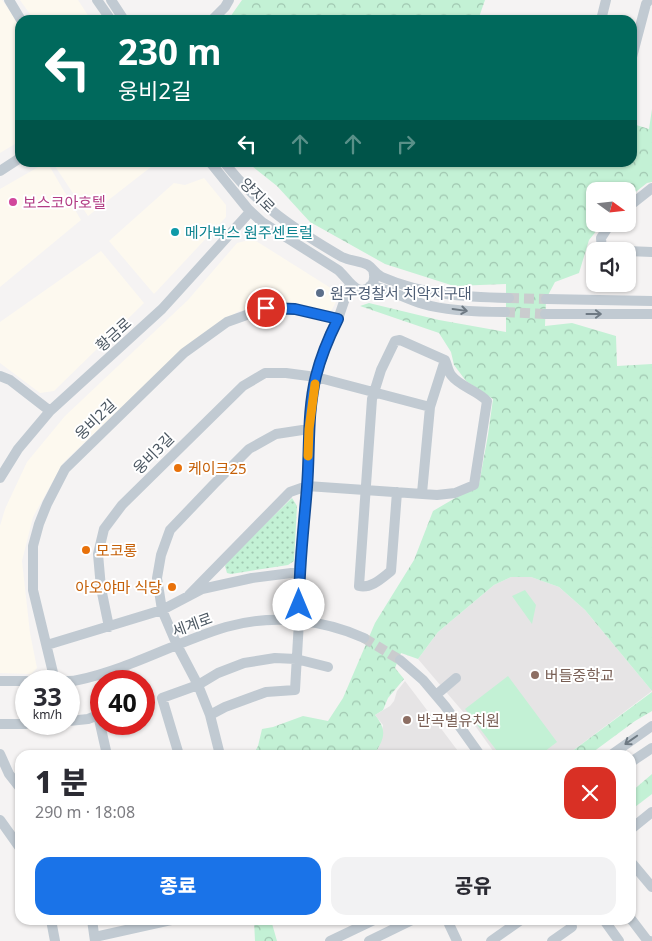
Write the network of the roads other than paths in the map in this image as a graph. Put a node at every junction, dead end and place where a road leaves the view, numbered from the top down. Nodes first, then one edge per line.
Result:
1 (8, 0) edge
2 (97, 0) edge
3 (111, 0) edge
4 (229, 0) edge
5 (606, 0) edge
6 (650, 0) edge
7 (18, 15) edge
8 (108, 15) edge
9 (121, 15) edge
10 (217, 15) edge
11 (602, 15) edge
12 (637, 37) edge
13 (15, 161) edge
14 (214, 167) edge
15 (228, 167) edge
16 (0, 171) edge
17 (221, 177) junction
18 (652, 188) edge
19 (636, 201) edge
20 (248, 214) junction
21 (605, 232) edge
22 (652, 252) edge
23 (320, 259) junction
24 (354, 262) junction
25 (377, 274) junction
26 (350, 282) junction
27 (375, 287) junction
28 (509, 298) tunnel mouth
29 (546, 299) tunnel mouth
30 (652, 301) edge
31 (505, 312) tunnel mouth
32 (545, 314) tunnel mouth
33 (652, 314) edge
34 (338, 319) junction
35 (445, 360) junction
36 (0, 376) edge
37 (316, 377) junction
38 (373, 392) junction
39 (430, 407) junction
40 (50, 411) junction
41 (309, 429) junction
42 (0, 478) edge
43 (307, 486) junction
44 (365, 490) junction
45 (397, 492) junction
46 (422, 493) junction
47 (223, 560) junction
48 (299, 572) junction
49 (237, 582) junction
50 (189, 595) junction
51 (162, 610) junction
52 (299, 621) junction
53 (109, 627) junction
54 (364, 638) tunnel mouth
55 (47, 645) junction
56 (177, 645) junction
57 (296, 659) junction
58 (400, 660) tunnel mouth
59 (328, 667) dead end
60 (53, 670) edge
61 (456, 678) dead end
62 (80, 680) edge
63 (0, 681) edge
64 (15, 682) edge
65 (198, 685) junction
66 (436, 695) junction
67 (210, 715) junction
68 (0, 724) edge
69 (15, 724) edge
70 (652, 726) edge
71 (104, 735) edge
72 (652, 748) edge
73 (106, 750) edge
74 (178, 750) edge
75 (219, 750) edge
76 (476, 750) edge
77 (618, 750) edge
78 (0, 754) edge
79 (636, 759) edge
80 (15, 781) edge
81 (651, 816) edge
82 (0, 820) edge
83 (636, 826) edge
84 (15, 840) edge
85 (636, 868) edge
86 (652, 887) edge
87 (52, 925) edge
88 (93, 925) edge
89 (151, 925) edge
90 (364, 925) edge
91 (402, 925) edge
92 (449, 925) edge
93 (514, 925) edge
94 (608, 925) edge
95 (636, 925) edge
96 (572, 927) dead end
97 (565, 937) edge
98 (95, 939) edge
99 (55, 941) edge
100 (330, 941) edge
101 (369, 941) edge
102 (457, 941) edge
103 (491, 941) edge
104 (552, 941) edge
105 (619, 941) edge
106 (651, 941) edge

1 - 7 street
2 - 8 street
3 - 9 street
4 - 10 street
5 - 11 street
6 - 12 street
13 - 16 street
14 - 17 street, 양지로
15 - 24 street, 양지로
17 - 20 street
17 - 23 street, 양지로
18 - 19 street
20 - 23 street
20 - 40 street, 황금로
21 - 22 street
23 - 26 street, 양지로
24 - 25 street, 양지로
24 - 26 street
25 - 27 street
25 - 28 street
26 - 27 street
26 - 34 street
27 -> 31 street
29 - 30 street
32 -> 33 street
34 - 37 street
34 - 55 street, 웅비2길
35 - 38 street
35 - 39 street
35 - 46 street
36 - 40 street
37 - 38 street, 웅비3길
37 - 41 street
37 - 53 street, 웅비3길
38 - 39 street, 웅비3길
38 - 44 street
39 - 46 street
40 - 42 street, 황금로
41 - 43 street
41 - 51 street
43 - 44 street
43 - 47 street
43 - 48 street
44 - 45 street
44 - 45 street
45 - 46 street
47 - 49 street
47 - 50 street
48 - 49 street
48 - 52 street
49 - 50 street
50 - 51 street
51 - 53 street
51 - 56 street
52 - 54 street, 세계로
52 - 56 street, 세계로
52 - 57 street
53 - 55 street
55 - 60 street, 웅비2길
56 - 62 street, 세계로
56 - 65 street
57 - 59 street
57 - 65 street
57 - 67 street
58 - 66 street
61 - 66 street
63 - 64 street
65 - 67 street
65 - 74 street
66 - 76 street
67 - 75 street
68 - 69 street
70 -> 77 street
71 - 73 street
72 - 79 street
78 - 80 street
81 - 83 street
82 - 84 street
85 - 86 street
87 - 99 street
88 - 98 street
89 - 98 street
90 - 100 street
91 - 101 street
92 - 102 street
93 - 103 street
94 - 105 street
95 - 106 street
96 - 97 street
97 - 104 street

